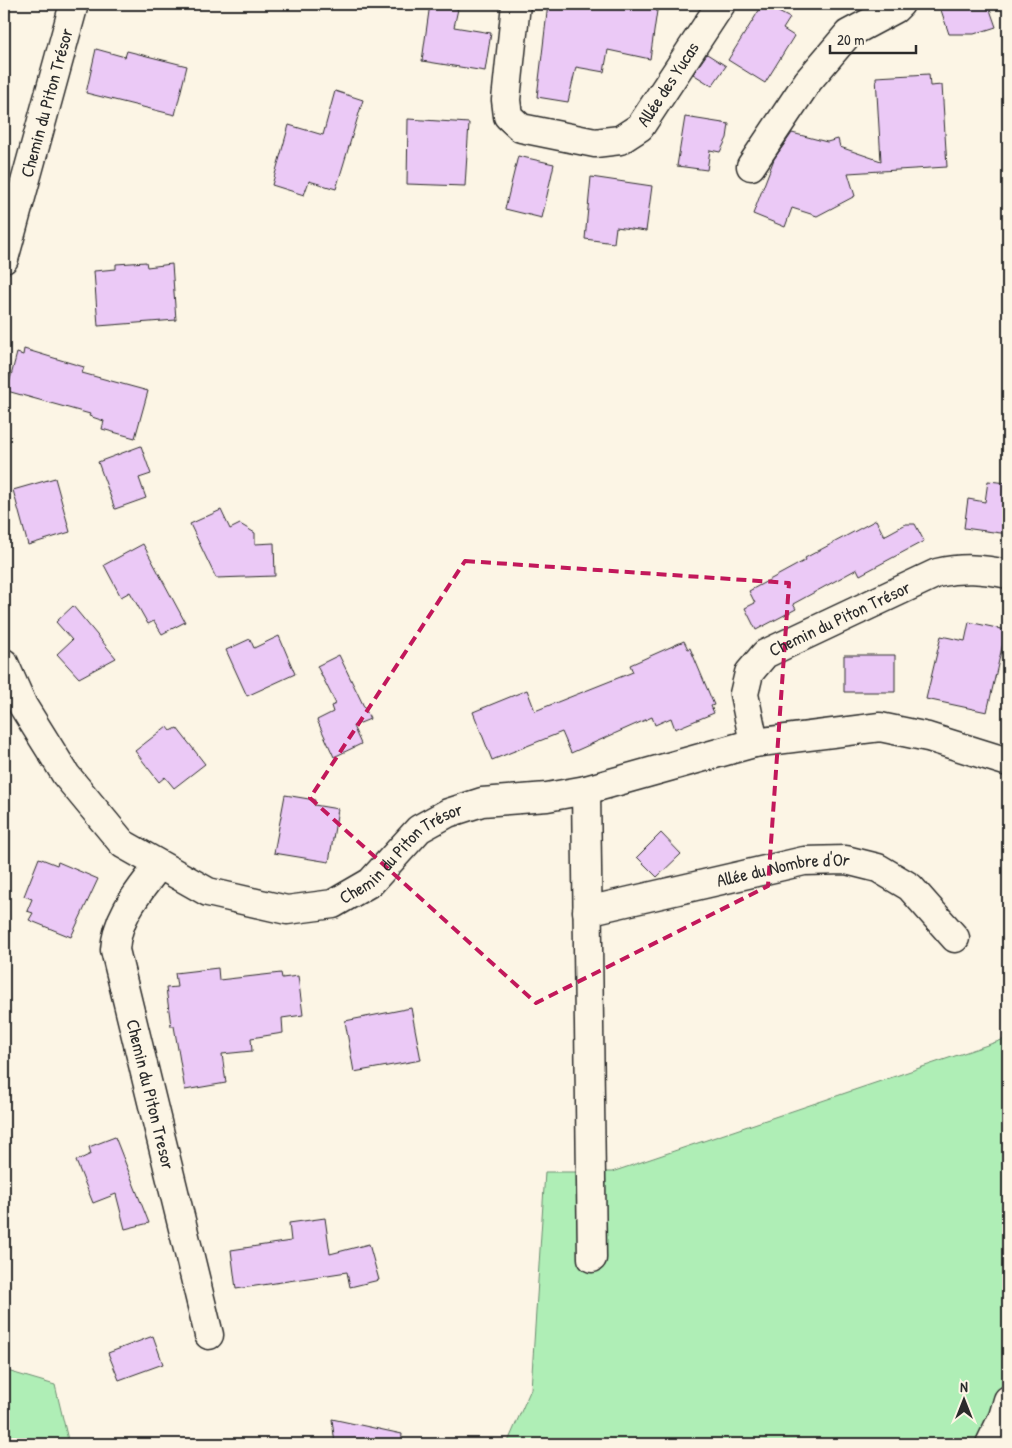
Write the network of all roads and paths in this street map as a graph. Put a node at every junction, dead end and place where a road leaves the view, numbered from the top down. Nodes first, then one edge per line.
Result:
1 (74, 4) edge
2 (516, 4) edge
3 (721, 4) edge
4 (900, 4) edge
5 (751, 166) dead end
6 (4, 259) edge
7 (1008, 574) edge
8 (4, 663) edge
9 (754, 743) junction
10 (1008, 762) edge
11 (586, 790) junction
12 (160, 865) junction
13 (587, 911) junction
14 (954, 938) dead end
15 (592, 1258) dead end
16 (209, 1335) dead end
17 (1008, 1400) edge
18 (990, 1444) edge

1 - 6 street, Chemin du Piton Trésor
2 - 3 street, Allée des Yucas
4 - 5 street
7 - 9 street, Chemin du Piton Trésor
8 - 12 street, Chemin du Piton Trésor
9 - 10 street, Chemin du Piton Trésor
9 - 11 street, Chemin du Piton Trésor
11 - 12 street, Chemin du Piton Trésor
11 - 13 street
12 - 16 street, Chemin du Piton Tresor
13 - 14 street, Allée du Nombre d'Or
13 - 15 street
17 - 18 street

